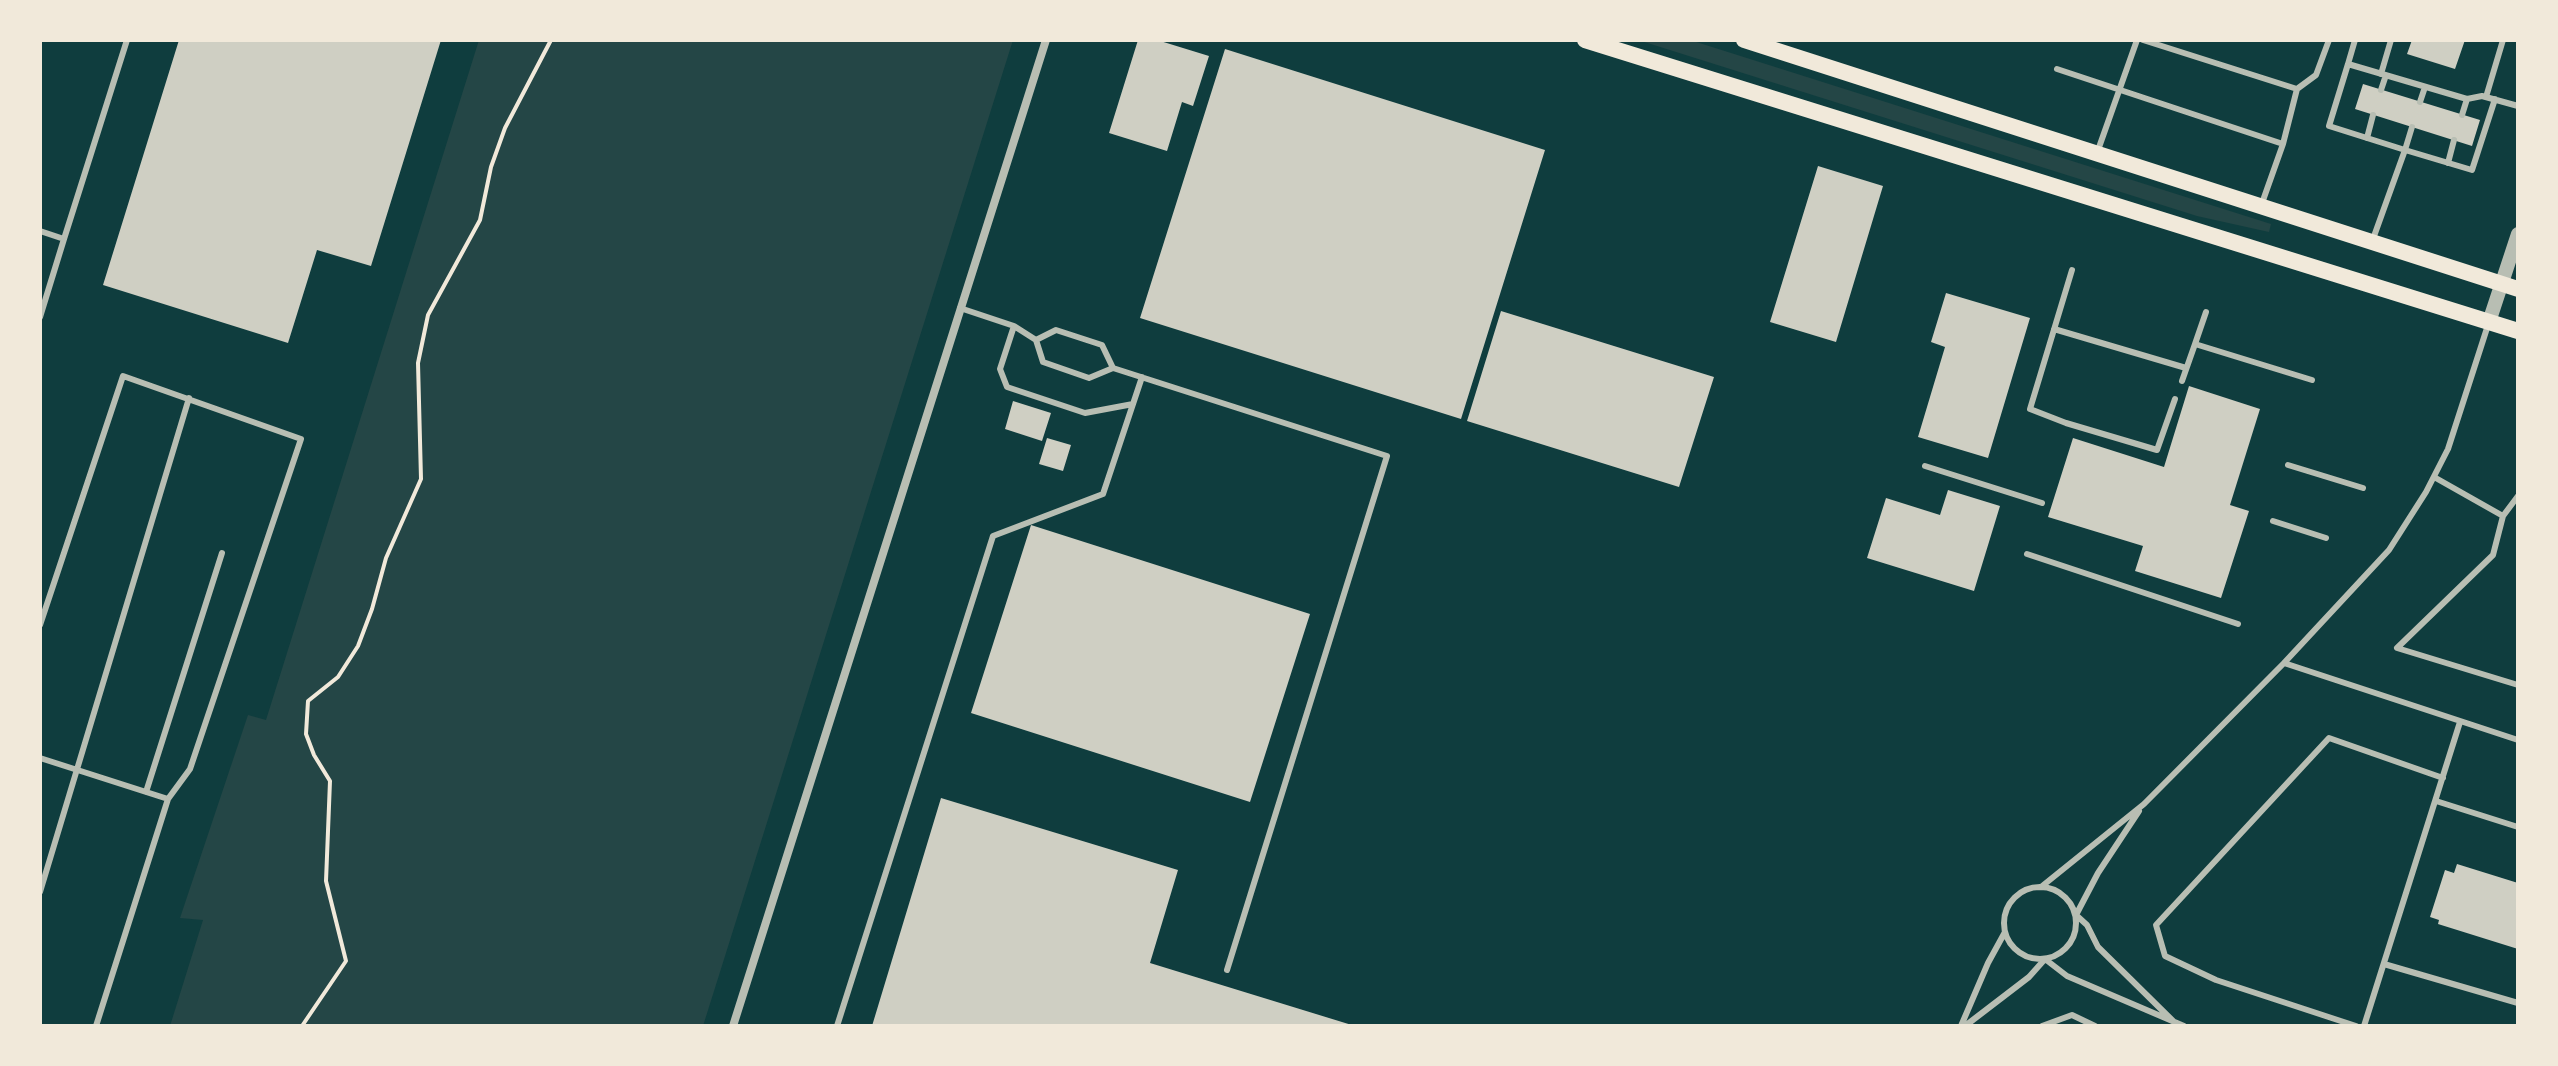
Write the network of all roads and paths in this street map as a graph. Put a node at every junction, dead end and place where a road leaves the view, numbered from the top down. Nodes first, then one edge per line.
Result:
1 (127, 40) edge
2 (551, 40) edge
3 (1046, 40) edge
4 (1585, 40) edge
5 (1744, 40) edge
6 (2140, 40) edge
7 (2329, 40) edge
8 (2355, 40) edge
9 (2391, 40) edge
10 (2503, 40) edge
11 (2348, 64) junction
12 (2057, 69) dead end
13 (2383, 74) junction
14 (2425, 87) junction
15 (2119, 88) junction
16 (2297, 89) junction
17 (2381, 90) dead end
18 (2486, 97) junction
19 (2467, 99) junction
20 (2495, 99) junction
21 (2420, 102) dead end
22 (2518, 106) edge
23 (2373, 115) dead end
24 (2462, 115) dead end
25 (2412, 127) dead end
26 (2367, 138) junction
27 (2454, 140) dead end
28 (2283, 144) junction
29 (2405, 150) junction
30 (2097, 154) junction
31 (2448, 163) junction
32 (2261, 206) junction
33 (40, 231) edge
34 (2518, 234) edge
35 (64, 239) junction
36 (2372, 242) junction
37 (2072, 270) dead end
38 (2501, 285) junction
39 (2518, 289) edge
40 (960, 308) junction
41 (2206, 312) dead end
42 (40, 317) edge
43 (2489, 322) junction
44 (1014, 326) junction
45 (2054, 329) junction
46 (2518, 331) edge
47 (1036, 340) junction
48 (2195, 344) junction
49 (1113, 368) junction
50 (2186, 368) junction
51 (1142, 377) junction
52 (2312, 380) dead end
53 (2182, 381) dead end
54 (189, 398) junction
55 (2175, 399) dead end
56 (1133, 404) junction
57 (2288, 465) dead end
58 (1925, 466) dead end
59 (2434, 477) junction
60 (2363, 488) dead end
61 (2518, 496) edge
62 (2042, 503) dead end
63 (2503, 516) junction
64 (2273, 521) dead end
65 (2326, 538) dead end
66 (222, 553) dead end
67 (2027, 554) dead end
68 (2238, 624) dead end
69 (40, 625) edge
70 (2284, 663) junction
71 (2518, 685) edge
72 (2460, 722) junction
73 (2518, 740) edge
74 (40, 758) edge
75 (75, 769) junction
76 (2443, 778) junction
77 (146, 792) junction
78 (168, 799) junction
79 (2436, 801) junction
80 (2144, 804) junction
81 (2518, 827) edge
82 (2041, 887) junction
83 (40, 892) edge
84 (2076, 915) junction
85 (2005, 932) junction
86 (2045, 959) junction
87 (2384, 964) junction
88 (1227, 970) dead end
89 (2518, 1003) edge
90 (2173, 1021) junction
91 (96, 1026) edge
92 (302, 1026) edge
93 (733, 1026) edge
94 (837, 1026) edge
95 (1963, 1026) edge
96 (2042, 1026) edge
97 (2095, 1026) edge
98 (2184, 1026) edge
99 (2356, 1026) edge
100 (2364, 1026) edge

1 - 35 lane
2 - 92 path
3 - 40 street
4 - 43 main road
5 - 30 main road
6 - 15 lane
6 - 16 lane
7 - 16 lane
8 - 11 lane
9 - 13 lane
10 - 18 lane
11 - 13 lane
11 - 26 lane
12 - 15 lane
13 - 14 lane
13 - 17 lane
14 - 19 lane
14 - 21 lane
15 - 28 lane
15 - 30 lane
16 - 28 lane
18 - 19 lane
18 - 20 lane
19 - 24 lane
20 - 22 lane
20 - 31 lane
23 - 26 lane
25 - 29 lane
26 - 29 lane
27 - 31 lane
28 - 32 lane
29 - 31 lane
29 - 36 lane
30 - 32 main road
32 - 36 main road
33 - 35 lane
34 - 38 street
35 - 42 lane
36 - 38 main road
37 - 45 lane
38 - 39 main road
38 - 43 street
40 - 44 lane
40 - 93 street
41 - 48 lane
43 - 46 main road
43 - 59 lane
44 - 47 lane
44 - 56 lane
45 - 50 lane
45 - 55 lane
47 - 49 lane
47 - 49 lane
48 - 50 lane
48 - 52 lane
49 - 51 lane
50 - 53 lane
51 - 56 lane
51 - 88 lane
54 - 69 lane
54 - 75 lane
54 - 78 lane
56 - 94 lane
57 - 60 lane
58 - 62 lane
59 - 63 lane
59 - 70 lane
61 - 63 lane
63 - 71 lane
64 - 65 lane
66 - 77 lane
67 - 68 lane
70 - 72 lane
70 - 80 lane
72 - 73 lane
72 - 76 lane
74 - 75 lane
75 - 77 lane
75 - 83 lane
76 - 79 lane
76 - 99 lane
77 - 78 lane
78 - 91 lane
79 - 81 lane
79 - 87 lane
80 - 82 lane
80 - 84 lane
82 - 84 lane
82 - 85 lane
84 - 86 lane
84 - 90 lane
85 - 86 lane
85 - 95 lane
86 - 90 lane
86 - 95 lane
87 - 89 lane
87 - 100 lane
90 - 98 lane
96 - 97 lane

